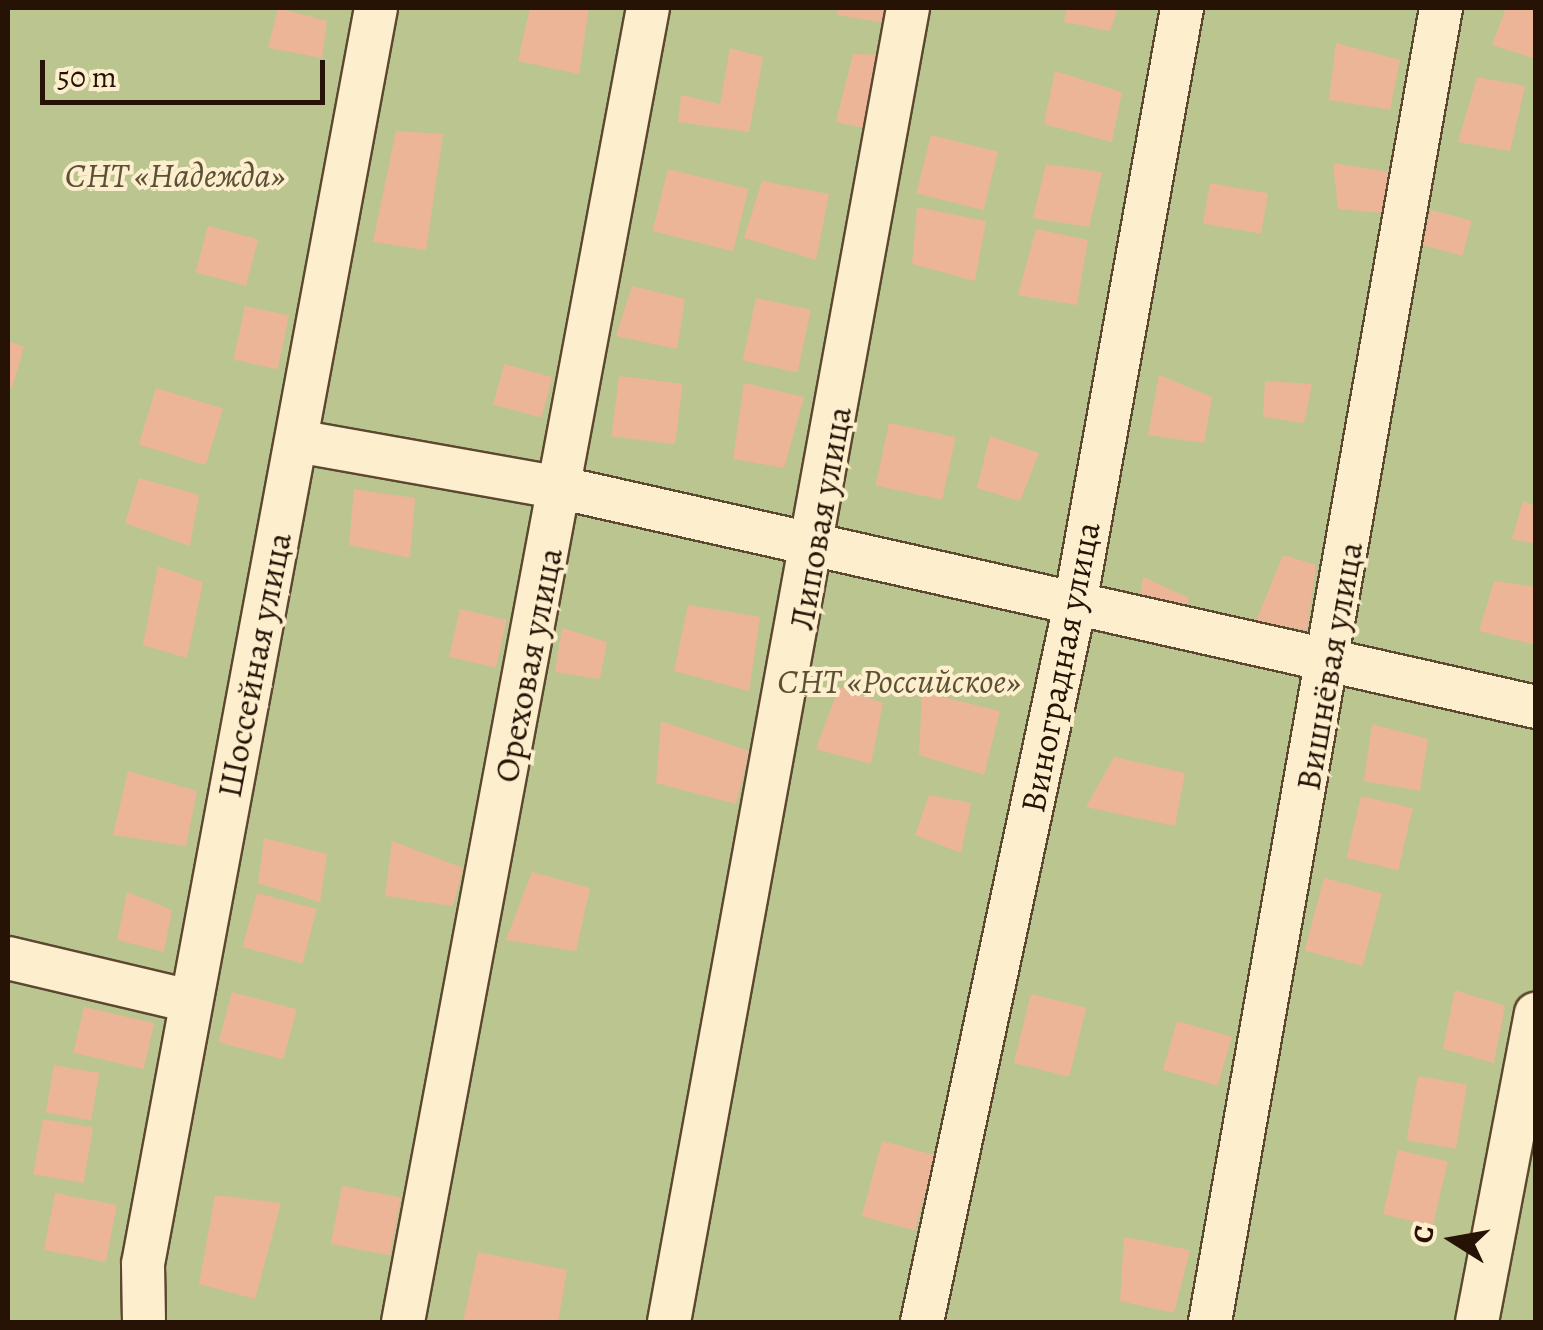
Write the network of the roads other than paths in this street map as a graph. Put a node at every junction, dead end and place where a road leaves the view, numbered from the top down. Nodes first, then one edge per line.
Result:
1 (376, 8) edge
2 (648, 8) edge
3 (908, 8) edge
4 (1182, 8) edge
5 (1441, 8) edge
6 (296, 441) junction
7 (562, 488) junction
8 (816, 549) junction
9 (1075, 604) junction
10 (1331, 663) junction
11 (1536, 707) edge
12 (8, 958) edge
13 (190, 1001) junction
14 (1536, 1014) edge
15 (144, 1322) edge
16 (403, 1322) edge
17 (668, 1322) edge
18 (922, 1322) edge
19 (1210, 1322) edge
20 (1477, 1322) edge

1 - 6 street, Шоссейная улица
2 - 7 street, Ореховая улица
3 - 8 street, Липовая улица
4 - 9 street, Виноградная улица
5 - 10 street, Вишнёвая улица
6 - 7 street
6 - 13 street, Шоссейная улица
7 - 8 street
7 - 16 street, Ореховая улица
8 - 9 street
8 - 17 street, Липовая улица
9 - 10 street
9 - 18 street, Виноградная улица
10 - 11 street
10 - 19 street, Вишнёвая улица
12 - 13 street
13 - 15 street, Шоссейная улица
14 - 20 street

